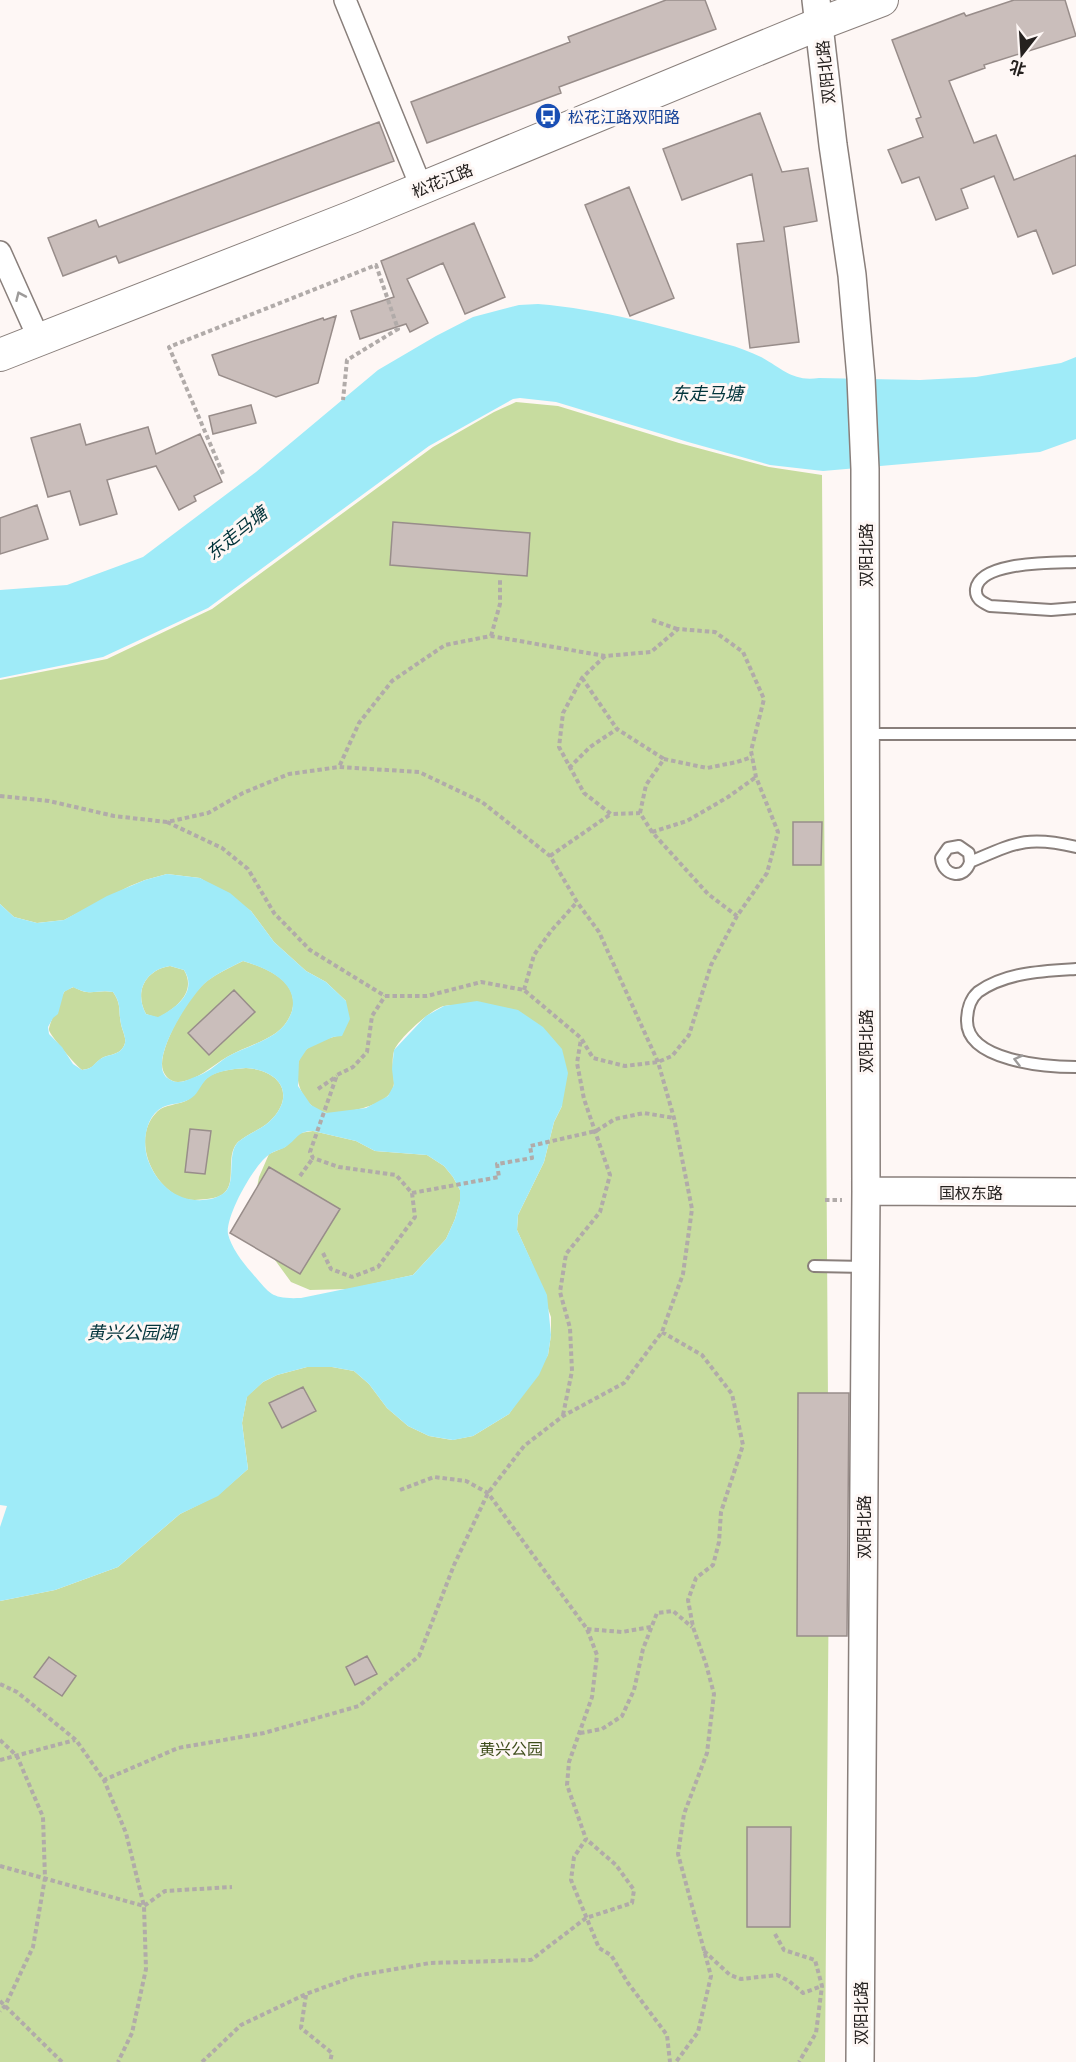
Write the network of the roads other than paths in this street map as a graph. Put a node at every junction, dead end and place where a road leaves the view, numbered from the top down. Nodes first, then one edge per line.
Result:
1 (345, 0) edge
2 (882, 0) edge
3 (818, 12) edge
4 (422, 189) junction
5 (0, 252) edge
6 (39, 339) junction
7 (0, 355) edge
8 (1076, 562) edge
9 (1076, 608) edge
10 (1076, 734) edge
11 (864, 735) junction
12 (1076, 848) edge
13 (970, 862) dead end
14 (1076, 969) edge
15 (1076, 1067) edge
16 (866, 1191) junction
17 (1076, 1192) edge
18 (814, 1266) dead end
19 (865, 1267) junction
20 (860, 2062) edge

1 - 4 street
2 - 3 main road, 松花江路
3 - 4 main road, 松花江路
3 - 11 street, 双阳北路
4 - 6 main road, 松花江路
6 -> 5 street
6 - 7 main road, 松花江路
8 - 9 lane
10 - 11 lane
11 - 16 street, 双阳北路
12 - 13 lane
15 -> 14 lane
16 - 17 street, 国权东路
16 - 19 street, 双阳北路
18 - 19 lane
19 - 20 street, 双阳北路

